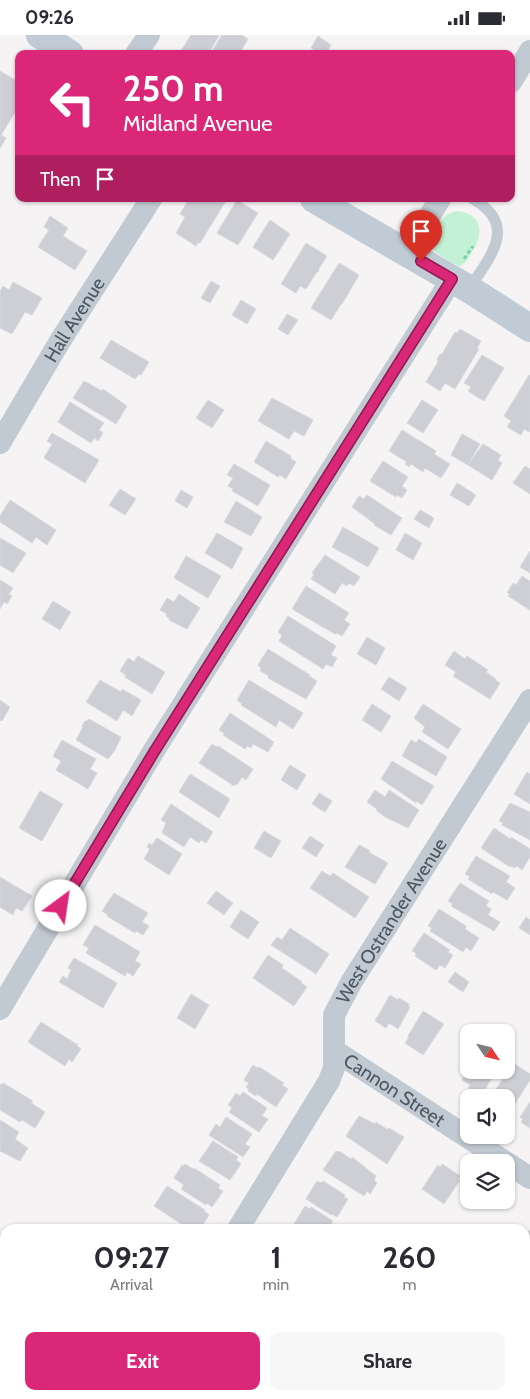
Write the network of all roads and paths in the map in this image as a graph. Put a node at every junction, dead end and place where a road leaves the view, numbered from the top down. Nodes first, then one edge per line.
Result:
1 (40, 35) edge
2 (149, 35) edge
3 (64, 50) edge
4 (139, 50) edge
5 (530, 51) edge
6 (515, 75) edge
7 (149, 202) edge
8 (319, 202) edge
9 (438, 202) edge
10 (478, 202) edge
11 (408, 253) junction
12 (461, 284) junction
13 (530, 328) edge
14 (0, 443) edge
15 (530, 700) edge
16 (0, 1009) edge
17 (335, 1051) junction
18 (530, 1178) edge
19 (241, 1224) edge

1 - 3 street
2 - 4 street
5 - 6 street
7 - 14 street, Hall Avenue
8 - 11 street
9 - 11 street
10 - 12 lane
11 - 12 street
12 - 13 street
12 - 16 street
15 - 17 street, West Ostrander Avenue
17 - 18 street, Cannon Street
17 - 19 street, West Ostrander Avenue

